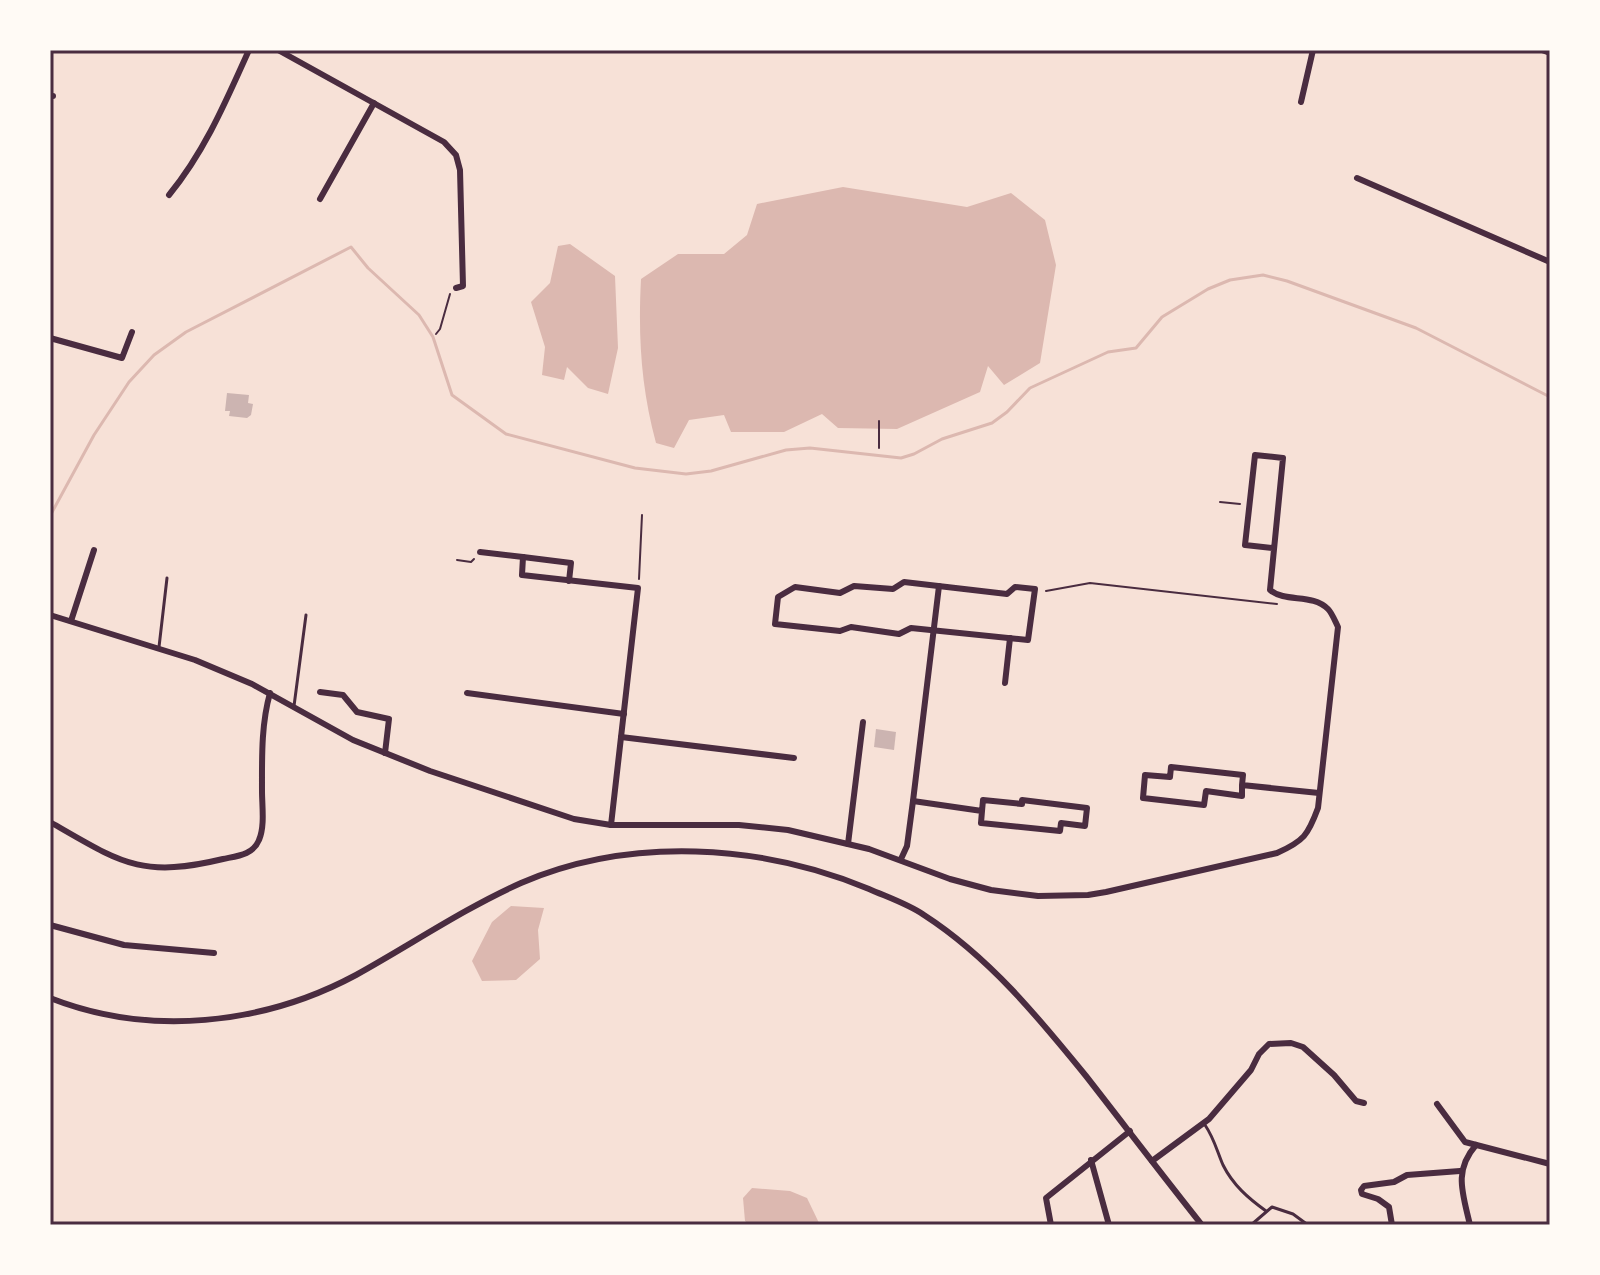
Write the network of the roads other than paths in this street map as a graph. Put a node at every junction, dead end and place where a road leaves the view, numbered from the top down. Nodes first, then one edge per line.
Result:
1 (249, 50) edge
2 (278, 50) edge
3 (1313, 50) edge
4 (1542, 50) edge
5 (1550, 53) edge
6 (1301, 102) dead end
7 (374, 103) junction
8 (1357, 178) dead end
9 (169, 195) dead end
10 (320, 199) dead end
11 (1550, 262) edge
12 (456, 288) road end
13 (132, 332) dead end
14 (50, 338) edge
15 (1273, 548) junction
16 (94, 550) dead end
17 (480, 552) road end
18 (523, 557) junction
19 (167, 578) dead end
20 (569, 581) junction
21 (939, 586) junction
22 (50, 615) edge
23 (306, 615) dead end
24 (71, 621) junction
25 (935, 631) junction
26 (1010, 638) junction
27 (159, 647) junction
28 (1005, 683) dead end
29 (320, 692) dead end
30 (270, 693) junction
31 (467, 693) dead end
32 (294, 706) junction
33 (624, 714) junction
34 (863, 722) dead end
35 (621, 737) junction
36 (385, 753) junction
37 (794, 758) dead end
38 (1242, 785) junction
39 (1319, 793) junction
40 (913, 801) junction
41 (982, 811) junction
42 (50, 822) edge
43 (611, 825) junction
44 (848, 844) junction
45 (901, 859) junction
46 (50, 925) edge
47 (214, 953) dead end
48 (50, 998) edge
49 (1364, 1103) dead end
50 (1437, 1104) dead end
51 (1203, 1123) junction
52 (1130, 1131) junction
53 (1476, 1145) junction
54 (1091, 1160) junction
55 (1152, 1161) junction
56 (1550, 1164) edge
57 (1460, 1171) junction
58 (1266, 1211) junction
59 (1051, 1225) edge
60 (1109, 1225) edge
61 (1202, 1225) edge
62 (1251, 1225) edge
63 (1308, 1225) edge
64 (1392, 1225) edge
65 (1470, 1225) edge

1 - 9 street
2 - 7 street
3 - 6 street
4 - 5 street
7 - 10 street
7 - 12 street
8 - 11 street
13 - 14 street
15 - 15 street
15 - 39 street
16 - 24 street
17 - 18 street
18 - 20 street
18 - 20 street
19 - 27 lane
20 - 33 street
21 - 25 street
21 - 25 street
21 - 26 street
22 - 24 street
23 - 32 lane
24 - 27 street
25 - 26 street
25 - 40 street
26 - 28 street
27 - 30 street
29 - 36 street
30 - 32 street
30 - 42 street
31 - 33 street
32 - 36 street
33 - 35 street
34 - 44 street
35 - 37 street
35 - 43 street
36 - 43 street
38 - 38 street
38 - 39 street
39 - 45 street
40 - 41 street
40 - 45 street
41 - 41 street
43 - 44 street
44 - 45 street
46 - 47 street
48 - 52 street
49 - 51 street
50 - 53 street
51 - 55 street
51 - 58 lane
52 - 54 street
52 - 55 street
53 - 56 street
53 - 57 street
54 - 59 street
54 - 60 street
55 - 61 street
57 - 64 street
57 - 65 street
58 - 62 lane
58 - 63 lane

